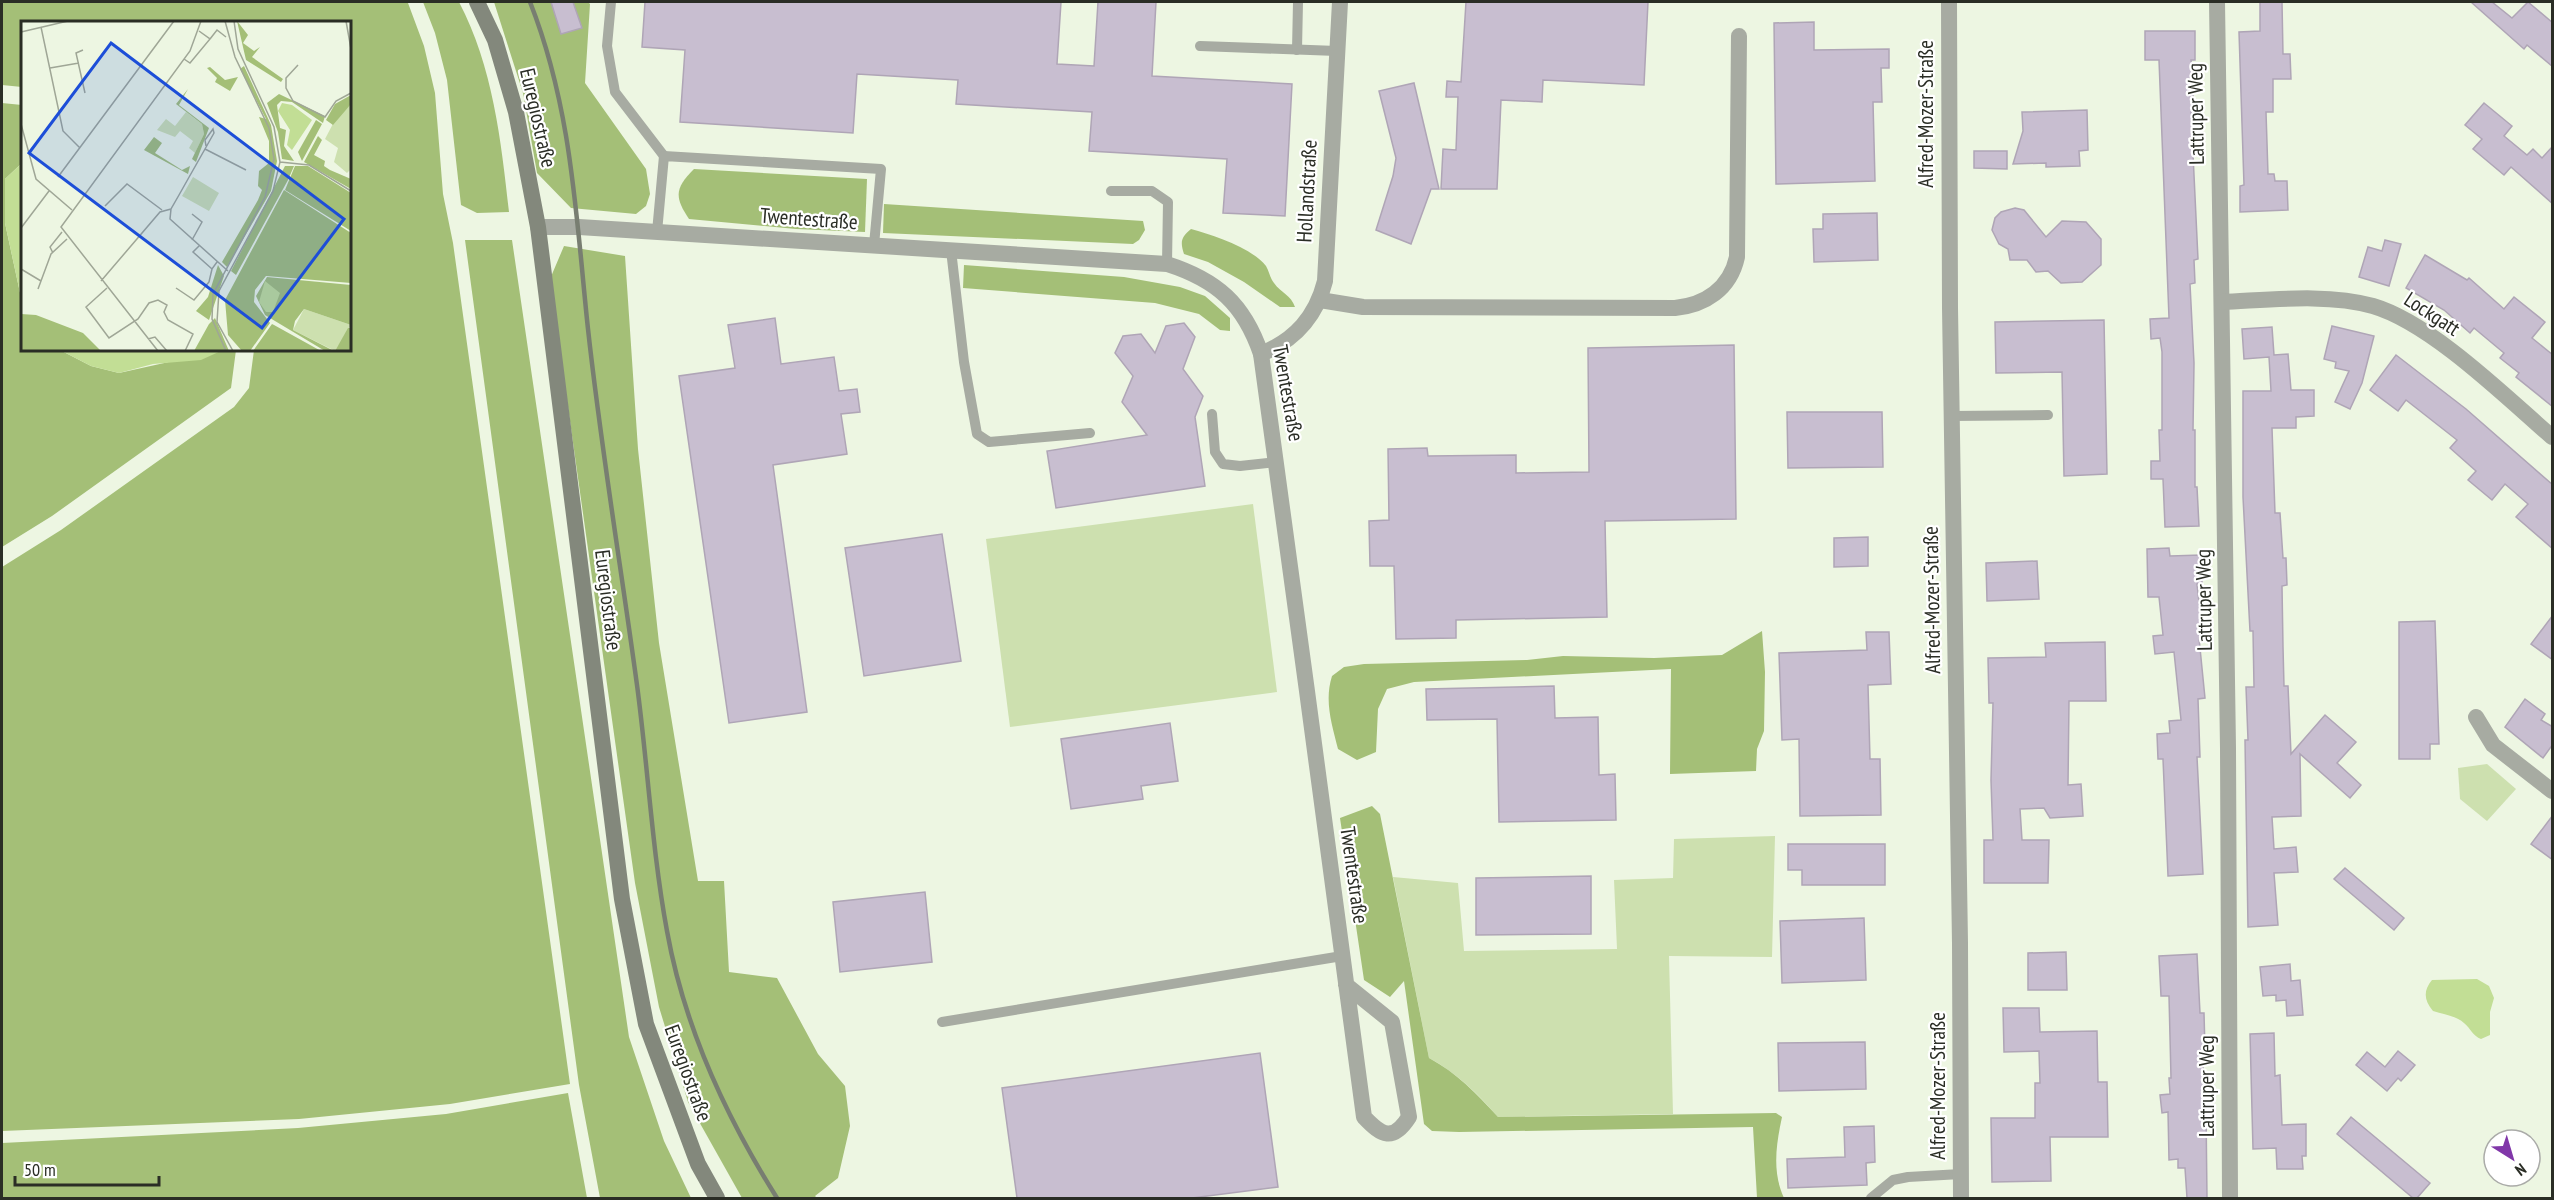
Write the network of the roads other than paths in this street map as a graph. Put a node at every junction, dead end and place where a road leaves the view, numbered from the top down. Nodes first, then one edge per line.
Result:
1 (477, 2) edge
2 (611, 2) edge
3 (1298, 2) edge
4 (1340, 2) edge
5 (1948, 2) edge
6 (2217, 2) edge
7 (1738, 36) dead end
8 (1200, 46) dead end
9 (1297, 50) junction
10 (1337, 51) junction
11 (664, 156) junction
12 (1111, 191) dead end
13 (538, 227) junction
14 (657, 232) junction
15 (873, 246) junction
16 (951, 250) junction
17 (1167, 264) junction
18 (1320, 300) junction
19 (2223, 303) junction
20 (1261, 354) junction
21 (1212, 414) dead end
22 (2048, 415) dead end
23 (1952, 416) junction
24 (1090, 433) dead end
25 (2553, 437) edge
26 (1276, 462) junction
27 (2476, 717) dead end
28 (2553, 791) edge
29 (1342, 956) junction
30 (1346, 985) junction
31 (942, 1022) dead end
32 (1961, 1174) junction
33 (717, 1198) edge
34 (1871, 1198) edge
35 (1961, 1198) edge
36 (2230, 1198) edge

1 - 13 main road, Euregiostraße
2 - 11 lane
3 - 9 lane
4 - 10 street, Hollandstraße
5 - 23 street, Alfred-Mozer-Straße
6 - 19 street, Lattruper Weg
7 - 18 street
8 - 9 lane
9 - 10 lane
10 - 18 street, Hollandstraße
11 - 14 lane
11 - 15 lane
12 - 17 lane
13 - 14 street, Twentestraße
13 - 33 main road, Euregiostraße
14 - 15 street, Twentestraße
15 - 16 street, Twentestraße
16 - 17 street, Twentestraße
16 - 24 lane
17 - 20 street, Twentestraße
18 - 20 street, Hollandstraße
19 - 25 street, Lockgatt
19 - 36 street, Lattruper Weg
20 - 26 street, Twentestraße
21 - 26 lane
22 - 23 lane
23 - 32 street, Alfred-Mozer-Straße
26 - 29 street, Twentestraße
27 - 28 street
29 - 30 street, Twentestraße
29 - 31 lane
30 - 30 street, Twentestraße
32 - 34 lane
32 - 35 street, Alfred-Mozer-Straße

